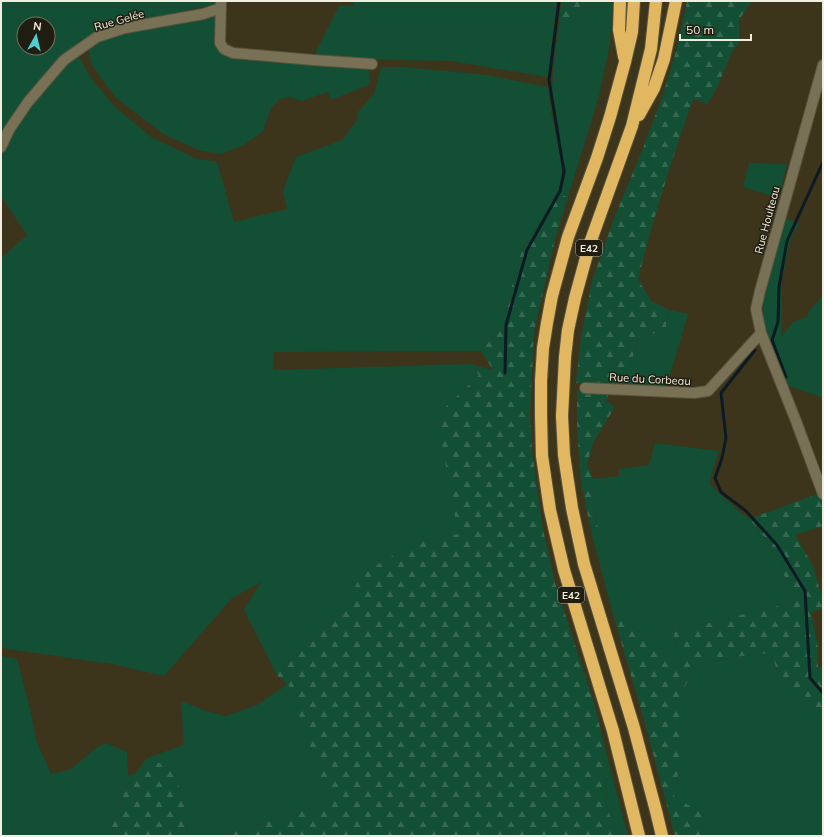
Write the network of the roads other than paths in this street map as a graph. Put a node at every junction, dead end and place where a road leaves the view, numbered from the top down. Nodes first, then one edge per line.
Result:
1 (620, 1) edge
2 (634, 1) edge
3 (656, 1) edge
4 (676, 1) edge
5 (221, 5) edge
6 (625, 62) junction
7 (372, 64) dead end
8 (823, 65) edge
9 (632, 126) junction
10 (1, 147) edge
11 (760, 333) junction
12 (585, 388) dead end
13 (823, 494) edge
14 (639, 836) edge
15 (662, 836) edge

1 - 6 highway
2 - 6 highway, E42
3 - 9 highway, E42
4 - 9 highway
5 - 7 street, Rue Gelée
5 - 10 street, Rue Gelée
6 - 14 highway, E42
8 - 11 street, Rue Houlteau
9 - 15 highway, E42
11 - 12 street, Rue du Corbeau
11 - 13 street, Rue Houlteau

